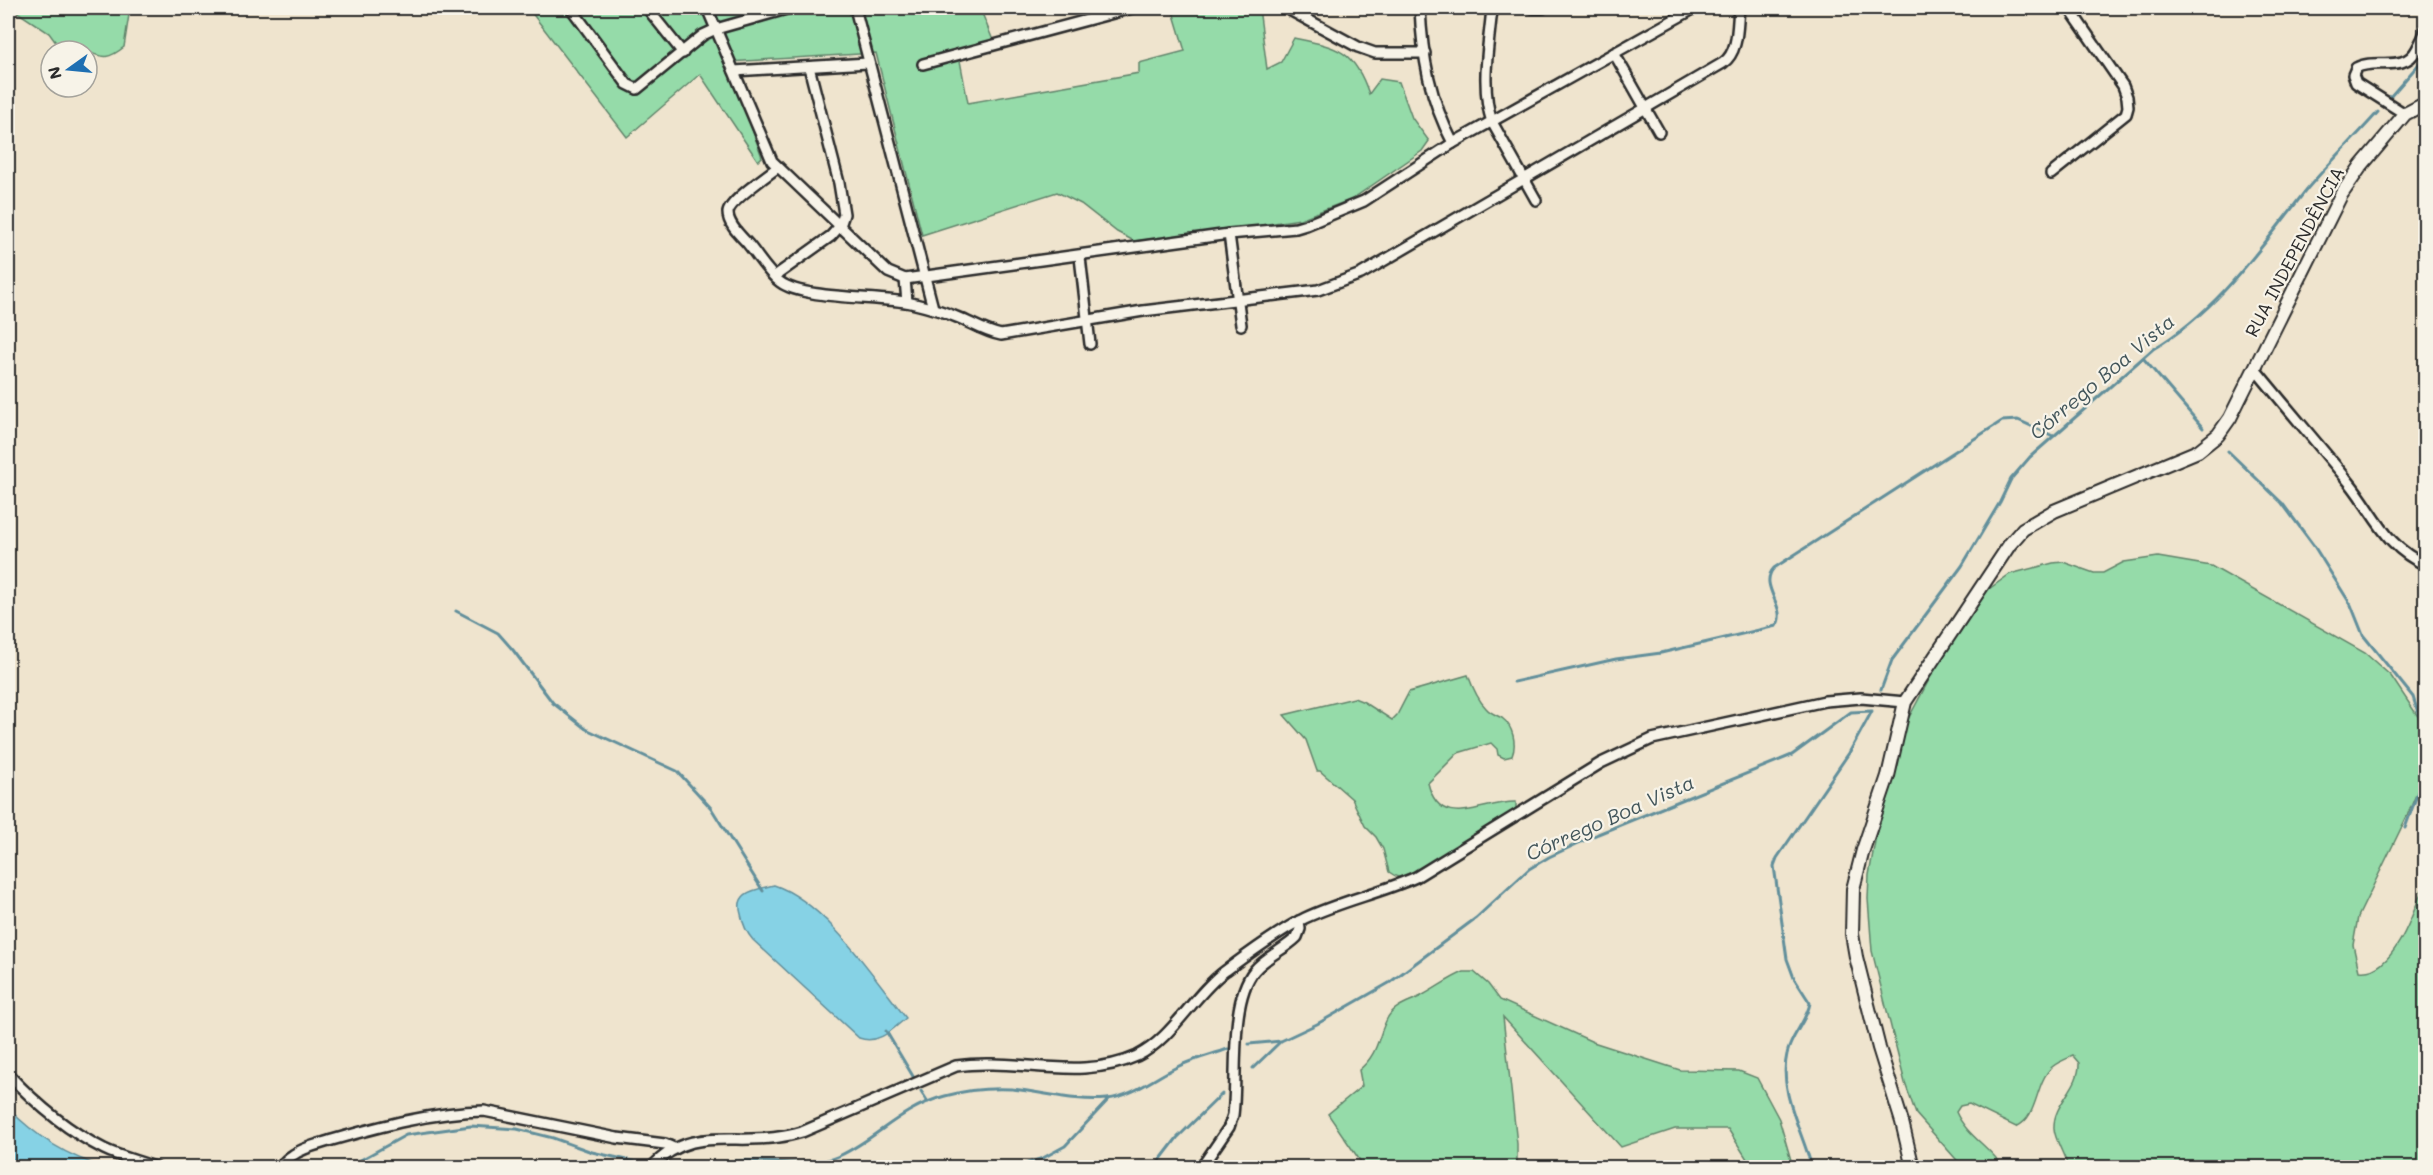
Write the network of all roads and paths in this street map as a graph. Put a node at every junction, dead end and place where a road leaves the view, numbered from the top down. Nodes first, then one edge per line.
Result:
1 (571, 8) edge
2 (647, 8) edge
3 (707, 8) edge
4 (790, 8) edge
5 (855, 8) edge
6 (1125, 8) edge
7 (1286, 8) edge
8 (1420, 8) edge
9 (1441, 8) edge
10 (1492, 8) edge
11 (1533, 8) edge
12 (1543, 8) edge
13 (1695, 8) edge
14 (1739, 8) edge
15 (2068, 8) edge
16 (771, 10) edge
17 (2426, 27) edge
18 (716, 29) junction
19 (1614, 52) junction
20 (682, 53) junction
21 (1425, 53) junction
22 (868, 63) junction
23 (923, 64) dead end
24 (809, 67) junction
25 (734, 71) junction
26 (2426, 103) edge
27 (1645, 108) junction
28 (2405, 114) junction
29 (1492, 122) junction
30 (1659, 132) dead end
31 (1453, 143) junction
32 (778, 167) junction
33 (2051, 174) dead end
34 (1523, 178) junction
35 (1536, 200) dead end
36 (840, 226) junction
37 (1229, 234) junction
38 (1080, 257) junction
39 (775, 276) junction
40 (925, 278) junction
41 (905, 279) junction
42 (1238, 299) junction
43 (907, 302) junction
44 (933, 308) junction
45 (1086, 320) junction
46 (1241, 325) dead end
47 (1090, 344) dead end
48 (2255, 369) junction
49 (2426, 565) edge
50 (1905, 702) junction
51 (1299, 921) junction
52 (8, 1074) edge
53 (674, 1148) junction
54 (157, 1167) edge
55 (279, 1167) edge
56 (651, 1167) edge
57 (1201, 1167) edge
58 (1913, 1167) edge

1 - 20 street
2 - 20 street
3 - 18 street
4 - 16 street
5 - 22 street
6 - 23 street
7 - 21 street
8 - 9 street
8 - 21 street
10 - 29 street
11 - 12 street
13 - 19 street
14 - 27 street
15 - 33 street
16 - 18 street
17 - 28 street
18 - 20 street
18 - 25 street
19 - 27 street
19 - 29 street
21 - 31 street
22 - 24 street
22 - 40 street
24 - 25 street
24 - 36 street
25 - 32 street
26 - 28 street, RUA INDEPENDÊNCIA
27 - 30 street
27 - 34 street
28 - 48 street, RUA INDEPENDÊNCIA
29 - 31 street
29 - 34 street
31 - 37 street
32 - 36 street
32 - 39 street
34 - 35 street
34 - 42 street
36 - 39 street
36 - 41 street
37 - 38 street
37 - 42 street
38 - 40 street
38 - 45 street
39 - 43 street
40 - 41 street
40 - 44 street
41 - 43 street
42 - 45 street
42 - 46 street
43 - 44 street
44 - 45 street
45 - 47 street
48 - 49 street
48 - 50 street, RUA INDEPENDÊNCIA
50 - 51 street
50 - 58 street
51 - 53 street
51 - 57 street
52 - 54 street
53 - 55 street
53 - 56 street

